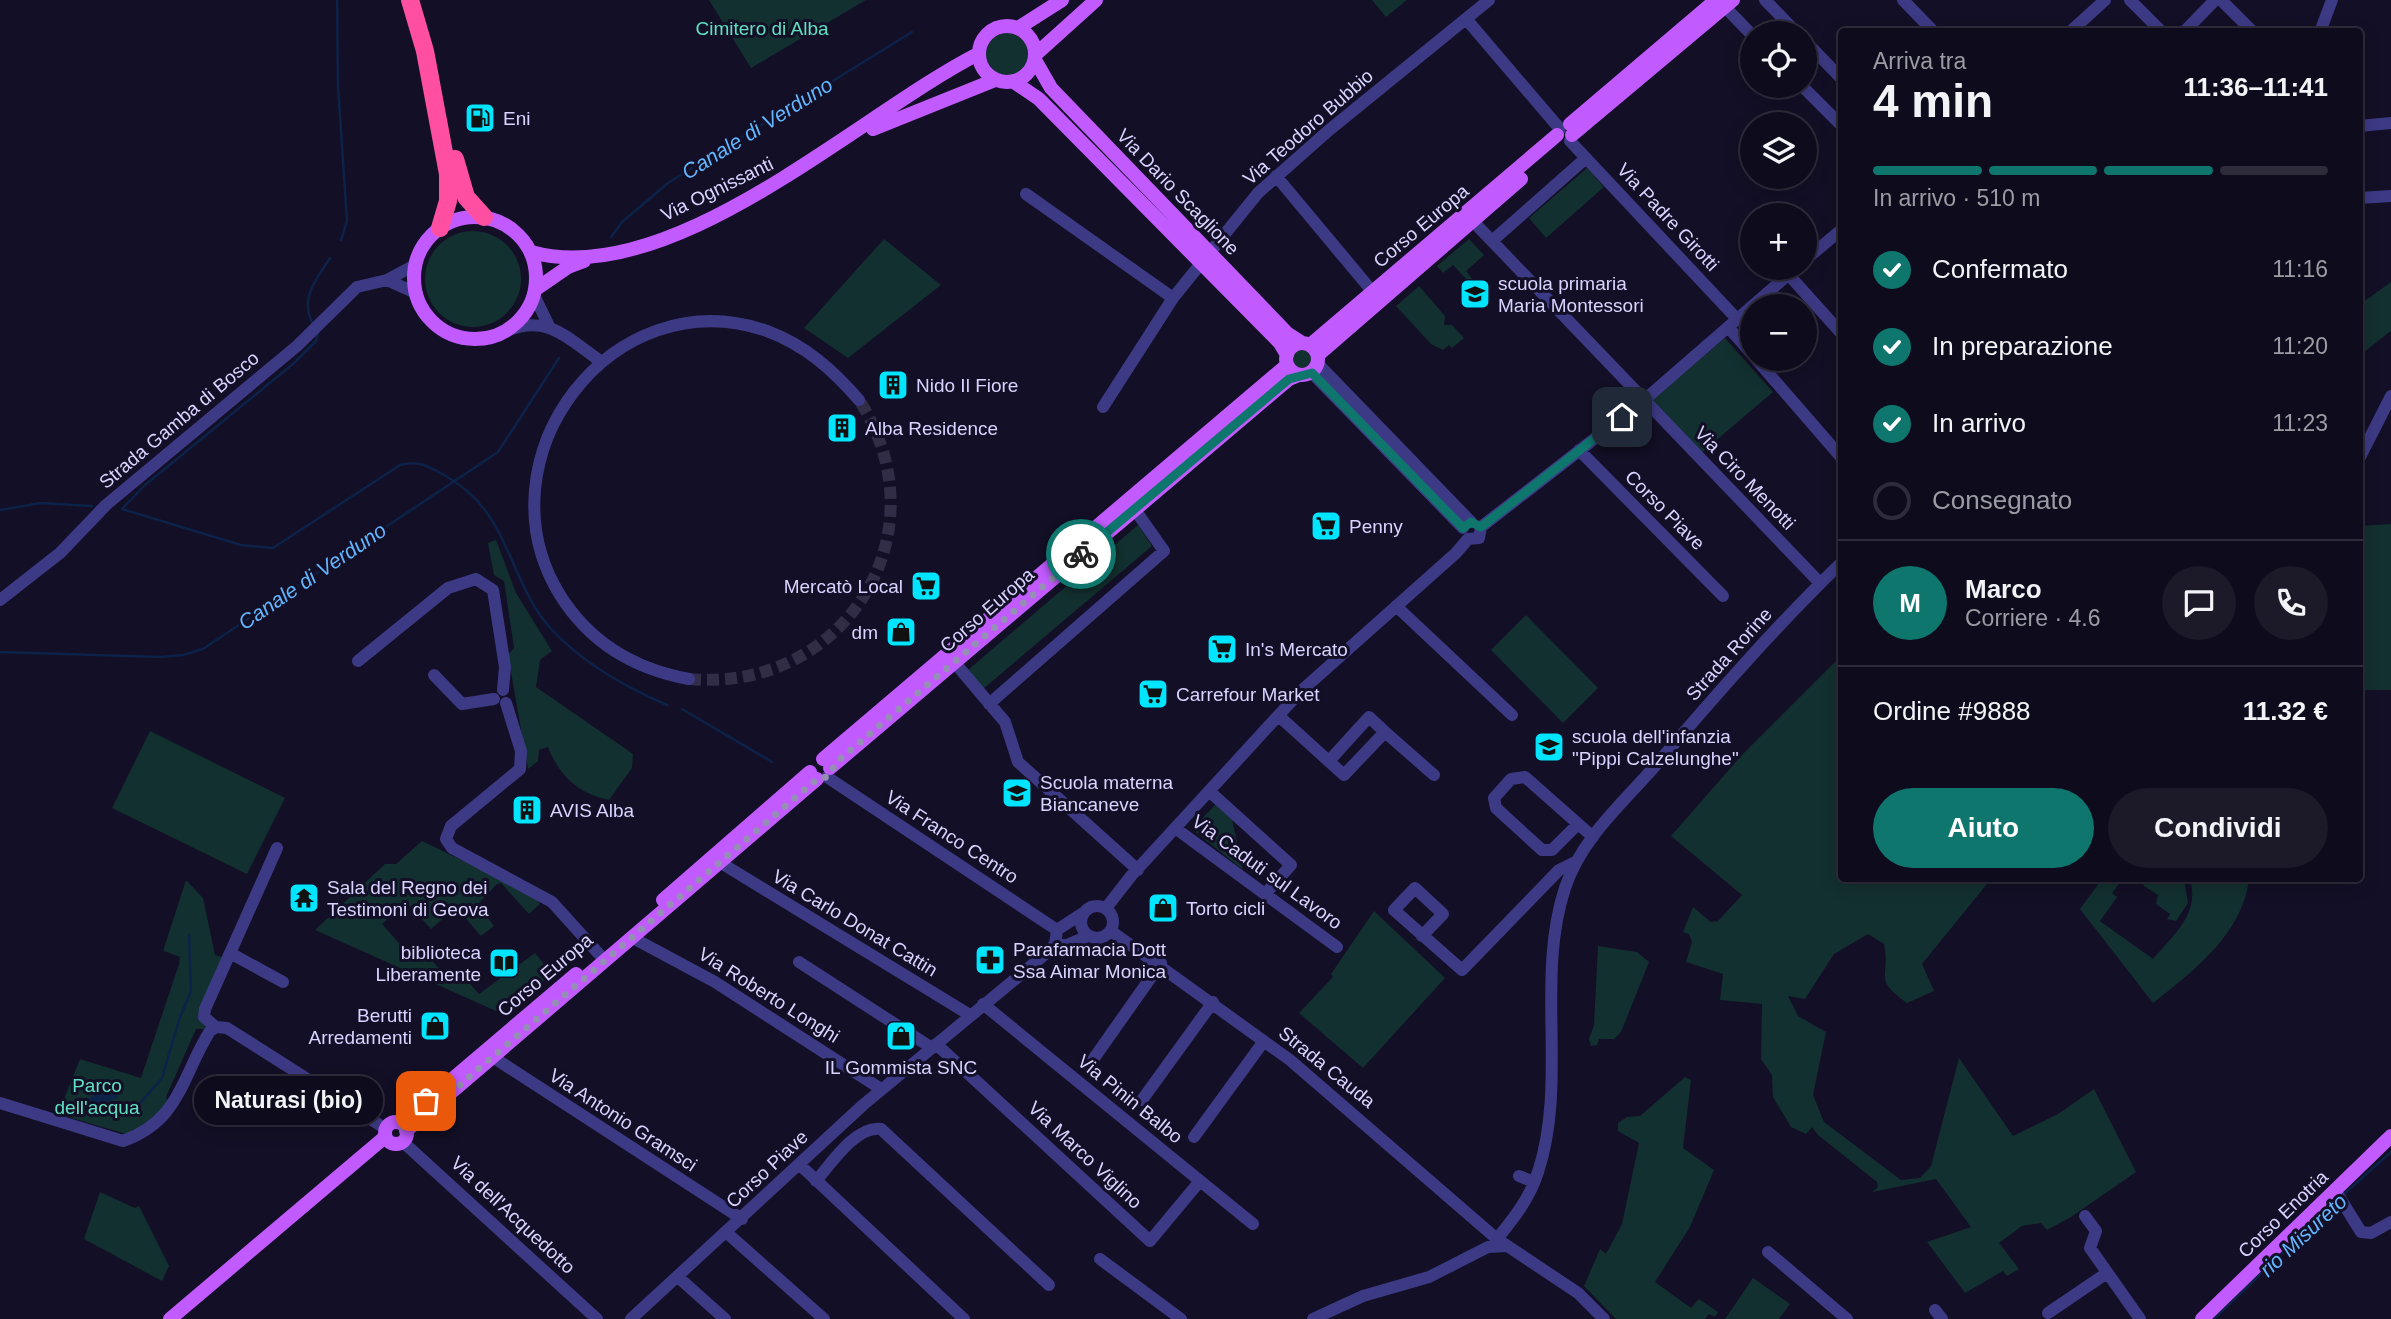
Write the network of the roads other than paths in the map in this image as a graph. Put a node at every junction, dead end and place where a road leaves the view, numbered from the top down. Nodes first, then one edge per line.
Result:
1 (410, 0) edge
2 (420, 0) edge
3 (1062, 0) edge
4 (1096, 0) edge
5 (1489, 0) edge
6 (1765, 0) edge
7 (1903, 0) edge
8 (2105, 0) edge
9 (2130, 0) edge
10 (2216, 0) edge
11 (2221, 0) edge
12 (1725, 2) edge
13 (2331, 2) edge
14 (1467, 20) junction
15 (1741, 21) edge
16 (1785, 21) edge
17 (1018, 28) junction
18 (1930, 28) edge
19 (2074, 28) edge
20 (2158, 28) edge
21 (2188, 28) edge
22 (2249, 28) edge
23 (2321, 28) edge
24 (1817, 53) edge
25 (978, 54) junction
26 (1035, 57) junction
27 (1838, 75) edge
28 (995, 80) junction
29 (1014, 82) junction
30 (1814, 98) edge
31 (1838, 122) edge
32 (2391, 123) edge
33 (2363, 126) edge
34 (1564, 135) junction
35 (848, 138) junction
36 (1586, 158) junction
37 (1276, 176) junction
38 (1026, 194) dead end
39 (2391, 196) edge
40 (2363, 198) edge
41 (484, 217) junction
42 (1469, 218) junction
43 (440, 228) junction
44 (1838, 235) edge
45 (1492, 242) junction
46 (1817, 251) edge
47 (531, 252) junction
48 (595, 256) junction
49 (1205, 257) junction
50 (415, 265) junction
51 (387, 280) junction
52 (1782, 280) edge
53 (1799, 280) edge
54 (1373, 291) junction
55 (535, 292) junction
56 (416, 293) junction
57 (1173, 298) junction
58 (1735, 321) junction
59 (549, 326) junction
60 (1838, 329) edge
61 (507, 331) junction
62 (1740, 331) edge
63 (1310, 359) junction
64 (1287, 360) junction
65 (602, 362) junction
66 (1766, 371) edge
67 (2391, 396) edge
68 (859, 400) tunnel mouth
69 (1643, 401) junction
70 (1103, 407) dead end
71 (1579, 450) junction
72 (2363, 451) edge
73 (1838, 454) edge
74 (1138, 514) dead end
75 (1471, 529) junction
76 (1838, 565) edge
77 (1820, 583) junction
78 (1723, 596) dead end
79 (0, 600) edge
80 (1396, 606) junction
81 (358, 661) dead end
82 (955, 663) junction
83 (434, 675) dead end
84 (688, 679) tunnel mouth
85 (501, 697) junction
86 (989, 704) junction
87 (1512, 715) dead end
88 (1279, 716) junction
89 (1385, 732) junction
90 (1328, 761) junction
91 (821, 771) junction
92 (1434, 775) dead end
93 (1209, 791) junction
94 (1577, 825) junction
95 (1175, 828) junction
96 (1593, 838) junction
97 (277, 848) dead end
98 (1577, 861) junction
99 (721, 863) junction
100 (1138, 870) junction
101 (1266, 893) junction
102 (1106, 908) junction
103 (1083, 913) junction
104 (1057, 930) junction
105 (1111, 931) junction
106 (1088, 936) junction
107 (1422, 936) dead end
108 (633, 938) junction
109 (1055, 944) junction
110 (1337, 947) dead end
111 (230, 953) junction
112 (599, 954) junction
113 (799, 962) dead end
114 (1161, 963) junction
115 (283, 982) dead end
116 (1213, 1002) junction
117 (983, 1004) junction
118 (970, 1015) junction
119 (216, 1027) junction
120 (1264, 1041) junction
121 (934, 1046) junction
122 (488, 1055) junction
123 (1092, 1061) dead end
124 (881, 1089) junction
125 (1142, 1100) dead end
126 (0, 1103) edge
127 (395, 1134) junction
128 (2391, 1136) edge
129 (1194, 1137) dead end
130 (800, 1165) junction
131 (1520, 1176) dead end
132 (816, 1181) junction
133 (1200, 1181) junction
134 (1534, 1181) junction
135 (2338, 1195) junction
136 (2085, 1216) dead end
137 (742, 1219) junction
138 (2391, 1222) edge
139 (1253, 1224) dead end
140 (727, 1233) junction
141 (1502, 1243) junction
142 (1768, 1252) dead end
143 (1100, 1259) dead end
144 (2107, 1273) junction
145 (678, 1277) junction
146 (1049, 1285) dead end
147 (2048, 1312) dead end
148 (170, 1319) edge
149 (182, 1319) edge
150 (597, 1319) edge
151 (631, 1319) edge
152 (725, 1319) edge
153 (824, 1319) edge
154 (964, 1319) edge
155 (1181, 1319) edge
156 (1313, 1319) edge
157 (1604, 1319) edge
158 (1847, 1319) edge
159 (2140, 1319) edge
160 (2202, 1319) edge

1 - 43 highway
2 - 41 highway
3 - 17 main road
4 - 26 main road
5 - 14 street, Via Teodoro Bubbio
6 - 16 street
7 - 18 street
8 - 19 street
9 - 20 street
10 - 21 street
11 - 22 street
12 - 15 street
12 - 34 main road, Corso Europa
13 - 23 street
14 - 34 street, Via Padre Girotti
14 - 37 street, Via Teodoro Bubbio
17 - 25 main road
17 - 26 main road
24 - 27 street
25 - 28 main road
25 - 35 main road, Via Ognissanti
26 - 29 main road
26 - 49 main road, Via Dario Scaglione
28 - 29 main road
28 - 35 main road, Via Ognissanti
29 - 49 main road, Via Dario Scaglione
30 - 31 street
32 - 33 street
34 - 36 street, Via Padre Girotti
34 - 42 main road, Corso Europa
35 - 48 main road, Via Ognissanti
36 - 45 street
36 - 58 street, Via Padre Girotti
37 - 49 street, Via Teodoro Bubbio
37 - 54 street
38 - 57 street
39 - 40 street
41 - 43 main road
41 - 47 main road
42 - 45 street, Via Ciro Menotti
42 - 54 main road, Corso Europa
42 - 63 main road, Corso Europa
43 - 50 main road
44 - 46 street
45 - 69 street, Via Ciro Menotti
47 - 48 main road, Via Ognissanti
47 - 55 main road
48 - 55 main road, Via Ognissanti
49 - 57 street, Via Teodoro Bubbio
49 - 63 main road, Via Dario Scaglione
49 - 64 main road, Via Dario Scaglione
50 - 51 street, Strada Gamba di Bosco
50 - 56 main road
51 - 56 street
51 - 79 street, Strada Gamba di Bosco
52 - 58 street
53 - 60 street
54 - 63 main road, Corso Europa
55 - 59 street
55 - 61 main road
56 - 61 main road
57 - 70 street, Via Teodoro Bubbio
58 - 62 street, Via Padre Girotti
58 - 69 street
59 - 61 street
59 - 65 street
63 - 64 main road, Via Dario Scaglione
63 - 64 main road, Corso Europa
63 - 75 street, Via Dario Scaglione
63 - 82 main road, Corso Europa
64 - 91 main road, Corso Europa
65 - 68 street
65 - 84 street
66 - 73 street
67 - 72 street
69 - 71 street
69 - 77 street, Via Ciro Menotti
71 - 75 street
71 - 78 street, Corso Piave
74 - 86 street
75 - 80 street
76 - 77 street, Strada Rorine
77 - 96 street, Strada Rorine
80 - 87 street
80 - 88 street
81 - 85 street
82 - 86 street
82 - 91 main road, Corso Europa
83 - 85 street
85 - 112 street
86 - 100 street
88 - 90 street
88 - 93 street
89 - 90 street
89 - 90 street
89 - 92 street
91 - 99 main road, Corso Europa
91 - 104 street, Via Franco Centro
91 - 112 main road, Corso Europa
93 - 95 street
93 - 101 street
94 - 94 street
94 - 96 street
95 - 100 street
95 - 101 street, Via Caduti sul Lavoro
96 - 98 street, Strada Rorine
97 - 111 street
98 - 107 street
98 - 134 street, Strada Rorine
99 - 108 main road, Corso Europa
99 - 118 street, Via Carlo Donat Cattin
100 - 102 street
101 - 110 street, Via Caduti sul Lavoro
102 - 103 street
102 - 105 street
103 - 104 street
103 - 106 street
104 - 109 street
105 - 106 street
105 - 114 street, Strada Cauda
106 - 109 street, Corso Piave
108 - 122 main road, Corso Europa
108 - 124 street, Via Roberto Longhi
109 - 117 street, Corso Piave
111 - 115 street
111 - 119 street
112 - 122 main road, Corso Europa
113 - 121 street
114 - 116 street, Strada Cauda
114 - 123 street
116 - 120 street, Strada Cauda
116 - 125 street
117 - 118 street, Corso Piave
117 - 133 street, Via Pinin Balbo
118 - 121 street, Corso Piave
119 - 126 street
119 - 127 street, Via dell'Acquedotto
120 - 129 street
120 - 141 street, Strada Cauda
121 - 124 street, Corso Piave
121 - 133 street, Via Marco Viglino
122 - 127 main road, Corso Europa
122 - 137 street, Via Antonio Gramsci
124 - 130 street, Corso Piave
127 - 148 main road, Corso Europa
127 - 149 main road, Corso Europa
127 - 150 street, Via dell'Acquedotto
128 - 135 main road, Corso Enotria
130 - 132 street
130 - 137 street, Corso Piave
131 - 134 street
132 - 146 street
132 - 154 street
133 - 139 street, Via Pinin Balbo
134 - 141 street, Strada Rorine
135 - 138 street
135 - 160 main road, Corso Enotria
136 - 144 street
137 - 140 street, Corso Piave
140 - 145 street, Corso Piave
140 - 153 street
141 - 156 street
141 - 157 street, Strada Cauda
142 - 158 street
143 - 155 street
144 - 147 street
144 - 159 street
145 - 151 street, Corso Piave
145 - 152 street

